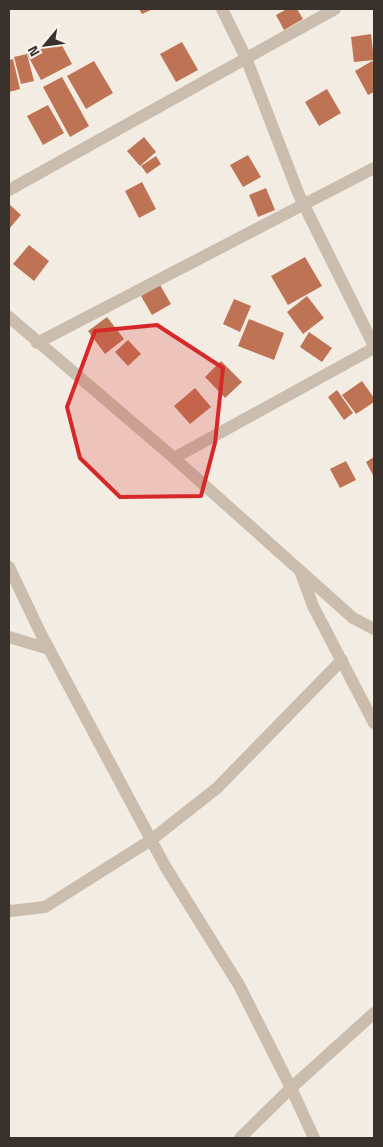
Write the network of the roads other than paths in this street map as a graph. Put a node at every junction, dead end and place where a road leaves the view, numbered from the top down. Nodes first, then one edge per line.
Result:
1 (222, 9) edge
2 (336, 9) edge
3 (246, 58) junction
4 (374, 168) edge
5 (9, 190) edge
6 (304, 204) junction
7 (9, 317) edge
8 (37, 343) junction
9 (374, 347) edge
10 (174, 458) junction
11 (9, 567) edge
12 (300, 571) junction
13 (374, 629) edge
14 (9, 636) edge
15 (49, 649) junction
16 (342, 660) junction
17 (374, 724) edge
18 (152, 840) junction
19 (9, 910) edge
20 (374, 1013) edge
21 (291, 1088) junction
22 (240, 1138) edge
23 (314, 1138) edge

1 - 3 street
2 - 3 street
3 - 5 street
3 - 6 street
4 - 6 street
6 - 8 street
6 - 9 street
7 - 8 street
8 - 10 street
9 - 10 street
10 - 12 street
11 - 15 street
12 - 13 street
12 - 16 street
14 - 15 street
15 - 18 street
16 - 17 street
16 - 18 street
18 - 19 street
18 - 21 street
20 - 21 street
21 - 22 street
21 - 23 street

